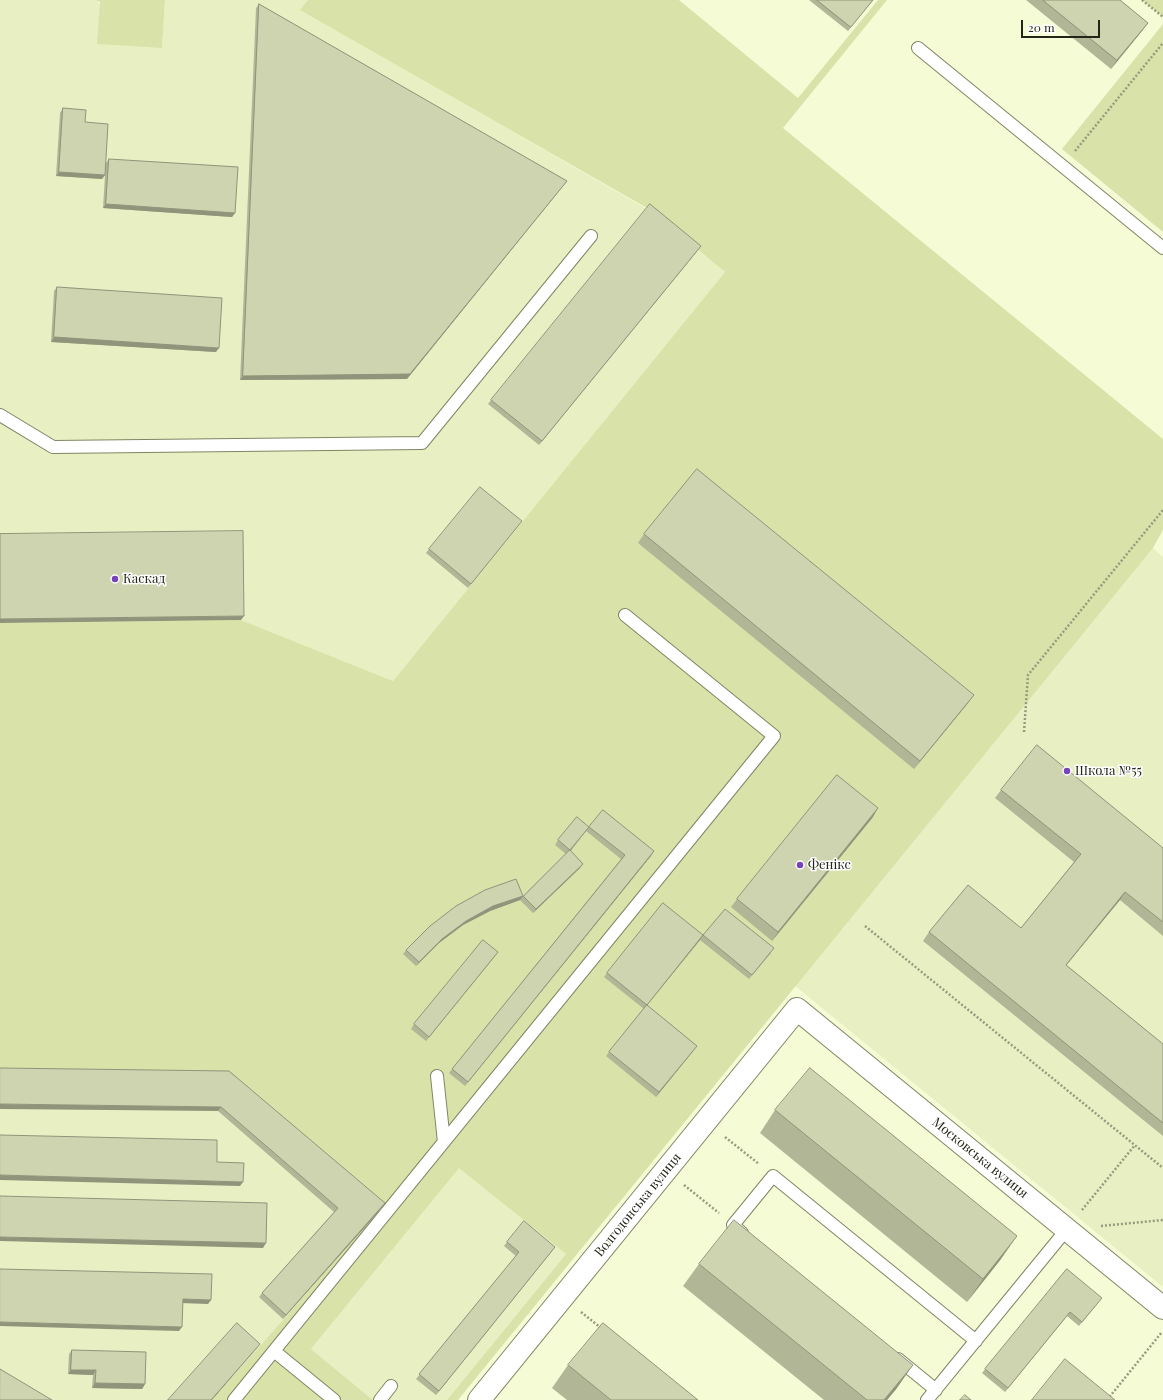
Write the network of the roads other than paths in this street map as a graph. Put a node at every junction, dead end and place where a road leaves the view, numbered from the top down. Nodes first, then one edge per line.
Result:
1 (918, 48) dead end
2 (591, 236) dead end
3 (1163, 248) edge
4 (0, 415) edge
5 (625, 615) dead end
6 (797, 1009) joint
7 (437, 1076) dead end
8 (444, 1142) junction
9 (1066, 1229) junction
10 (752, 1240) edge
11 (1163, 1308) edge
12 (976, 1341) junction
13 (886, 1350) edge
14 (274, 1351) junction
15 (391, 1386) dead end
16 (936, 1390) junction
17 (234, 1400) edge
18 (334, 1400) edge
19 (380, 1400) edge
20 (479, 1400) edge
21 (927, 1400) edge

1 - 3 lane
2 - 4 lane
5 - 8 lane
6 - 9 street, Московська вулиця
6 - 20 street, Волгодонська вулиця
7 - 8 lane
8 - 14 lane
9 - 11 street, Московська вулиця
9 - 12 lane
10 - 12 lane
12 - 16 lane
13 - 16 lane
14 - 17 lane
14 - 18 lane
15 - 19 lane
16 - 21 lane

